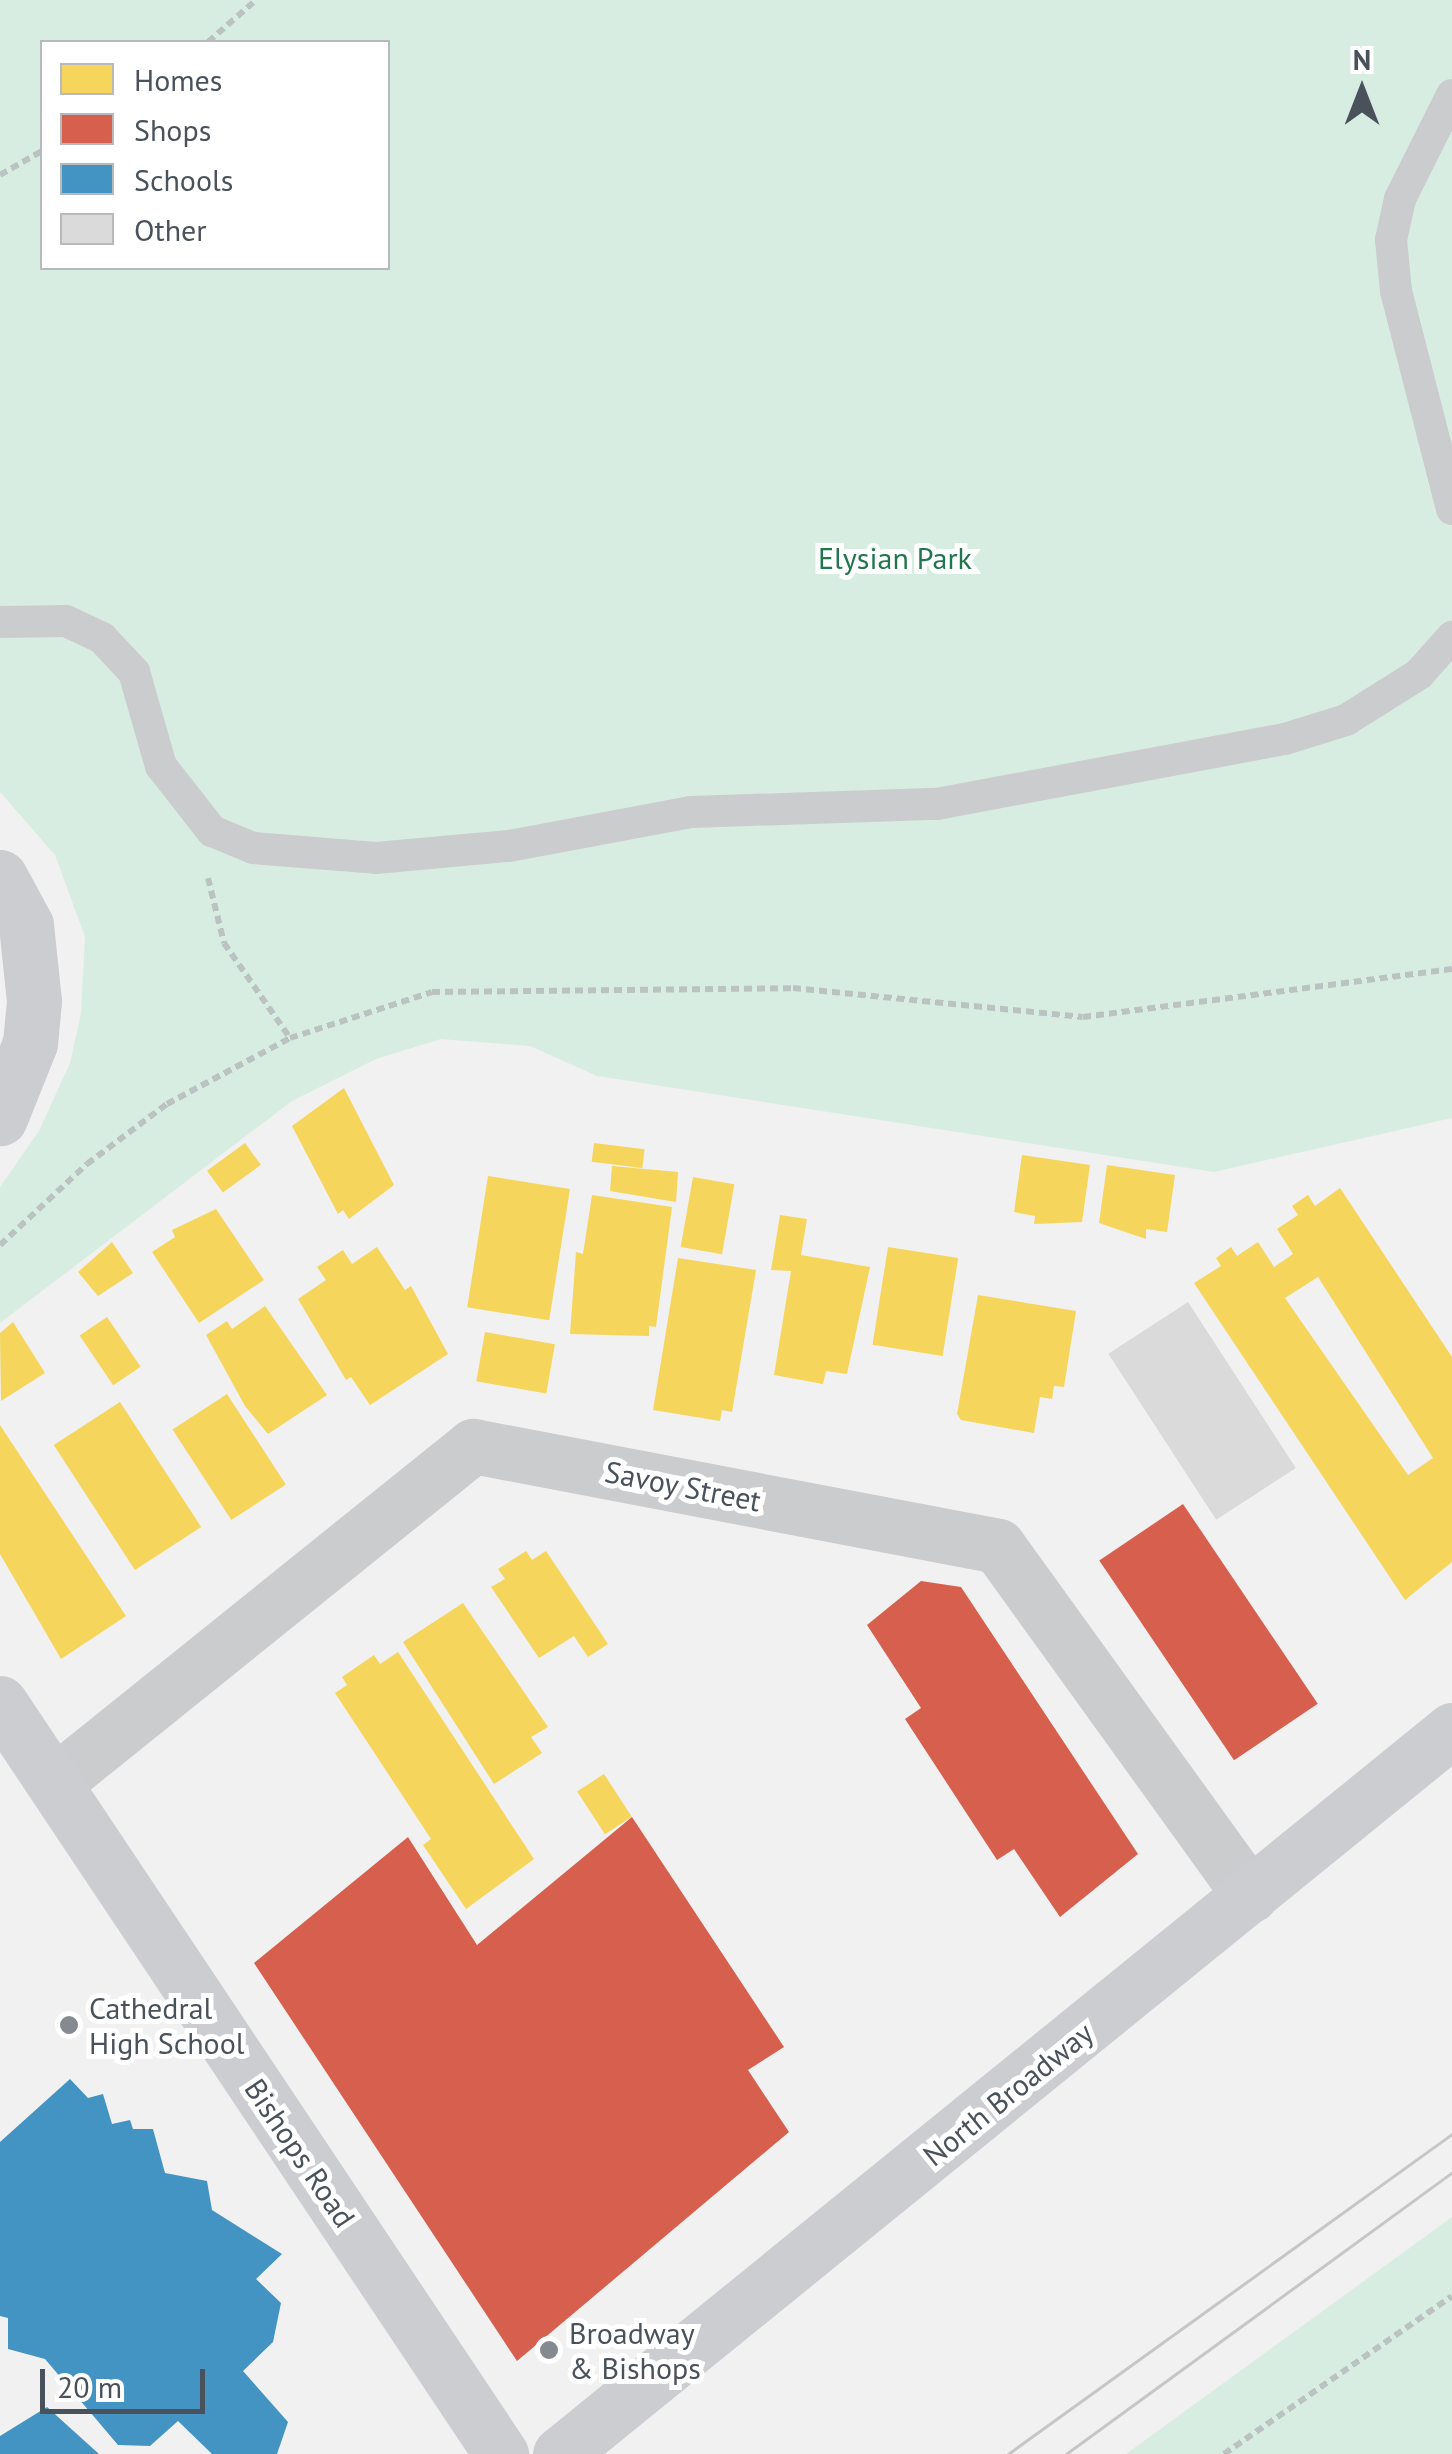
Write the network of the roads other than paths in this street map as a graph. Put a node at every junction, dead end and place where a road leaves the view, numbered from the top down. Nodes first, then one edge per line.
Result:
1 (1452, 95) edge
2 (1452, 509) edge
3 (0, 622) edge
4 (1452, 637) edge
5 (0, 877) edge
6 (0, 1118) edge
7 (0, 1703) edge
8 (1452, 1730) edge
9 (54, 1784) junction
10 (1250, 1896) junction
11 (501, 2454) edge
12 (560, 2454) edge

1 - 2 lane
3 - 4 lane
5 - 6 street
7 - 9 street, Bishops Road
8 - 10 street, North Broadway
9 - 10 street, Savoy Street
9 - 11 street, Bishops Road
10 - 12 street, North Broadway

